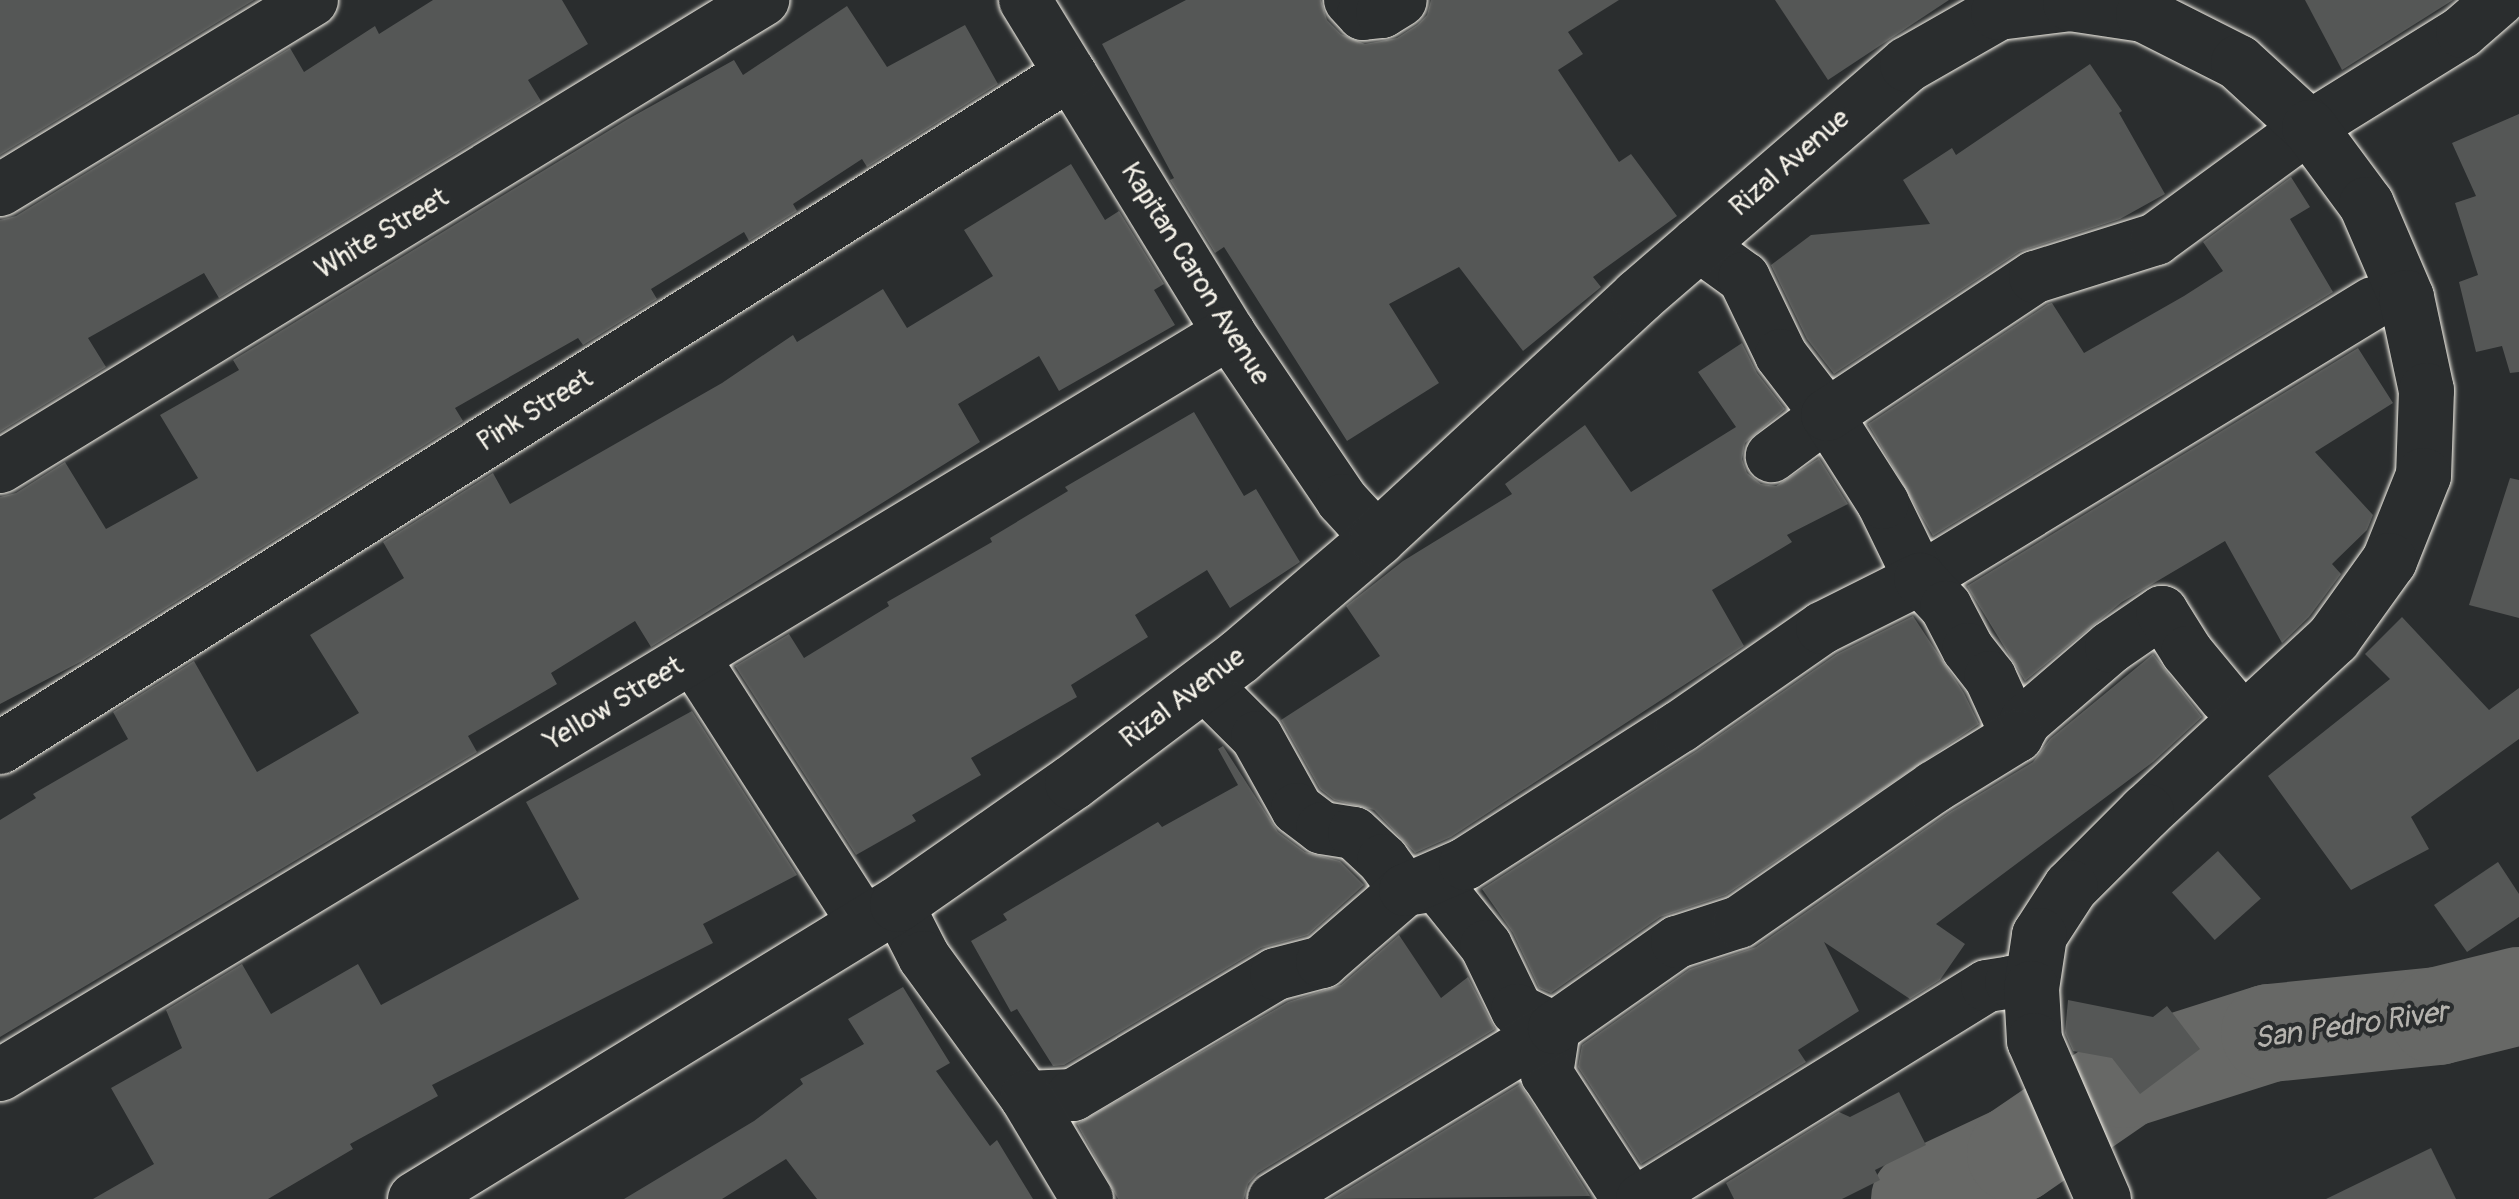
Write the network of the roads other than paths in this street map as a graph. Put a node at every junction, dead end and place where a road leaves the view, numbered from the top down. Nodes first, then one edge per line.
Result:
1 (312, 0) edge
2 (763, 0) edge
3 (1025, 0) edge
4 (1350, 0) edge
5 (1402, 0) edge
6 (2499, 0) edge
7 (1070, 74) junction
8 (2309, 127) junction
9 (0, 190) edge
10 (1697, 244) junction
11 (2373, 302) dead end
12 (1229, 332) junction
13 (1827, 415) junction
14 (1772, 456) dead end
15 (0, 468) edge
16 (1377, 538) junction
17 (1920, 579) junction
18 (692, 656) junction
19 (1203, 683) junction
20 (2226, 698) dead end
21 (2016, 736) junction
22 (0, 748) edge
23 (1406, 890) junction
24 (881, 914) junction
25 (2031, 988) junction
26 (1554, 1028) junction
27 (0, 1076) edge
28 (1026, 1097) junction
29 (415, 1199) edge
30 (1088, 1199) edge
31 (1274, 1199) edge
32 (1628, 1199) edge
33 (1642, 1199) edge
34 (2103, 1199) edge

1 - 9 street
2 - 15 street, White Street
3 - 7 street, Kapitan Caron Avenue
4 - 5 street
6 - 8 street
7 - 12 street, Kapitan Caron Avenue
7 - 22 street, Pink Street
8 - 10 main road, Rizal Avenue
8 - 13 street
8 - 25 main road, Rizal Avenue
10 - 13 street
10 - 16 main road, Rizal Avenue
11 - 17 street
12 - 16 street, Kapitan Caron Avenue
12 - 18 street, Yellow Street
13 - 14 street
13 - 17 street
16 - 19 main road, Rizal Avenue
17 - 21 street
17 - 23 street
18 - 24 street
18 - 27 street, Yellow Street
19 - 23 street
19 - 24 main road, Rizal Avenue
20 - 21 street
21 - 26 street
23 - 26 street
23 - 28 street
24 - 28 street
24 - 29 main road, Rizal Avenue
25 - 33 street
25 - 34 main road, Rizal Avenue
26 - 31 street
26 - 32 street
28 - 30 street

